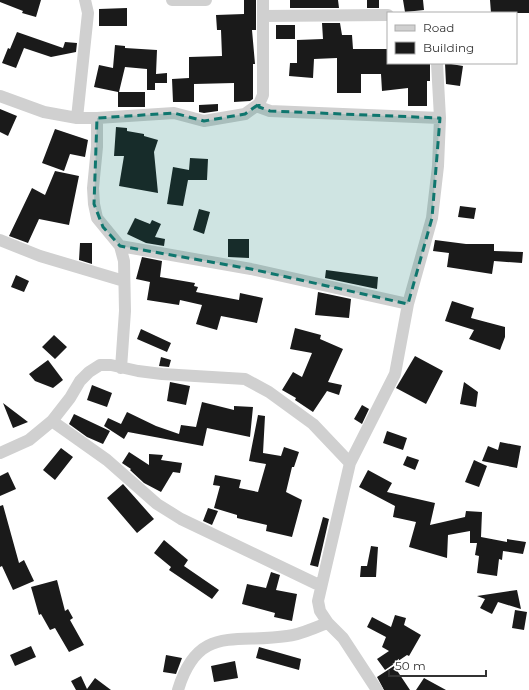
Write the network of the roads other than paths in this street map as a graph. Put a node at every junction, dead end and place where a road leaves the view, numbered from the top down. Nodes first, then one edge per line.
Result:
1 (85, 0) edge
2 (172, 0) edge
3 (206, 0) edge
4 (263, 0) edge
5 (387, 15) edge
6 (263, 16) junction
7 (437, 64) edge
8 (0, 96) edge
9 (259, 104) junction
10 (77, 118) junction
11 (97, 118) junction
12 (440, 118) junction
13 (0, 240) edge
14 (120, 246) junction
15 (124, 281) junction
16 (408, 304) junction
17 (121, 368) junction
18 (52, 421) junction
19 (0, 453) edge
20 (350, 463) junction
21 (321, 586) junction
22 (328, 622) junction
23 (178, 690) edge
24 (377, 690) edge

1 - 10 street
2 - 3 street
4 - 6 street
5 - 6 street
6 - 9 street
7 - 12 street
8 - 10 street
9 - 11 street
9 - 12 street
10 - 11 street
11 - 14 street
12 - 16 street
13 - 15 street
14 - 15 street
14 - 16 street
15 - 17 street
16 - 20 street
17 - 18 street
17 - 20 street
18 - 19 street
18 - 21 street
20 - 21 street
21 - 22 street
22 - 23 street
22 - 24 street

